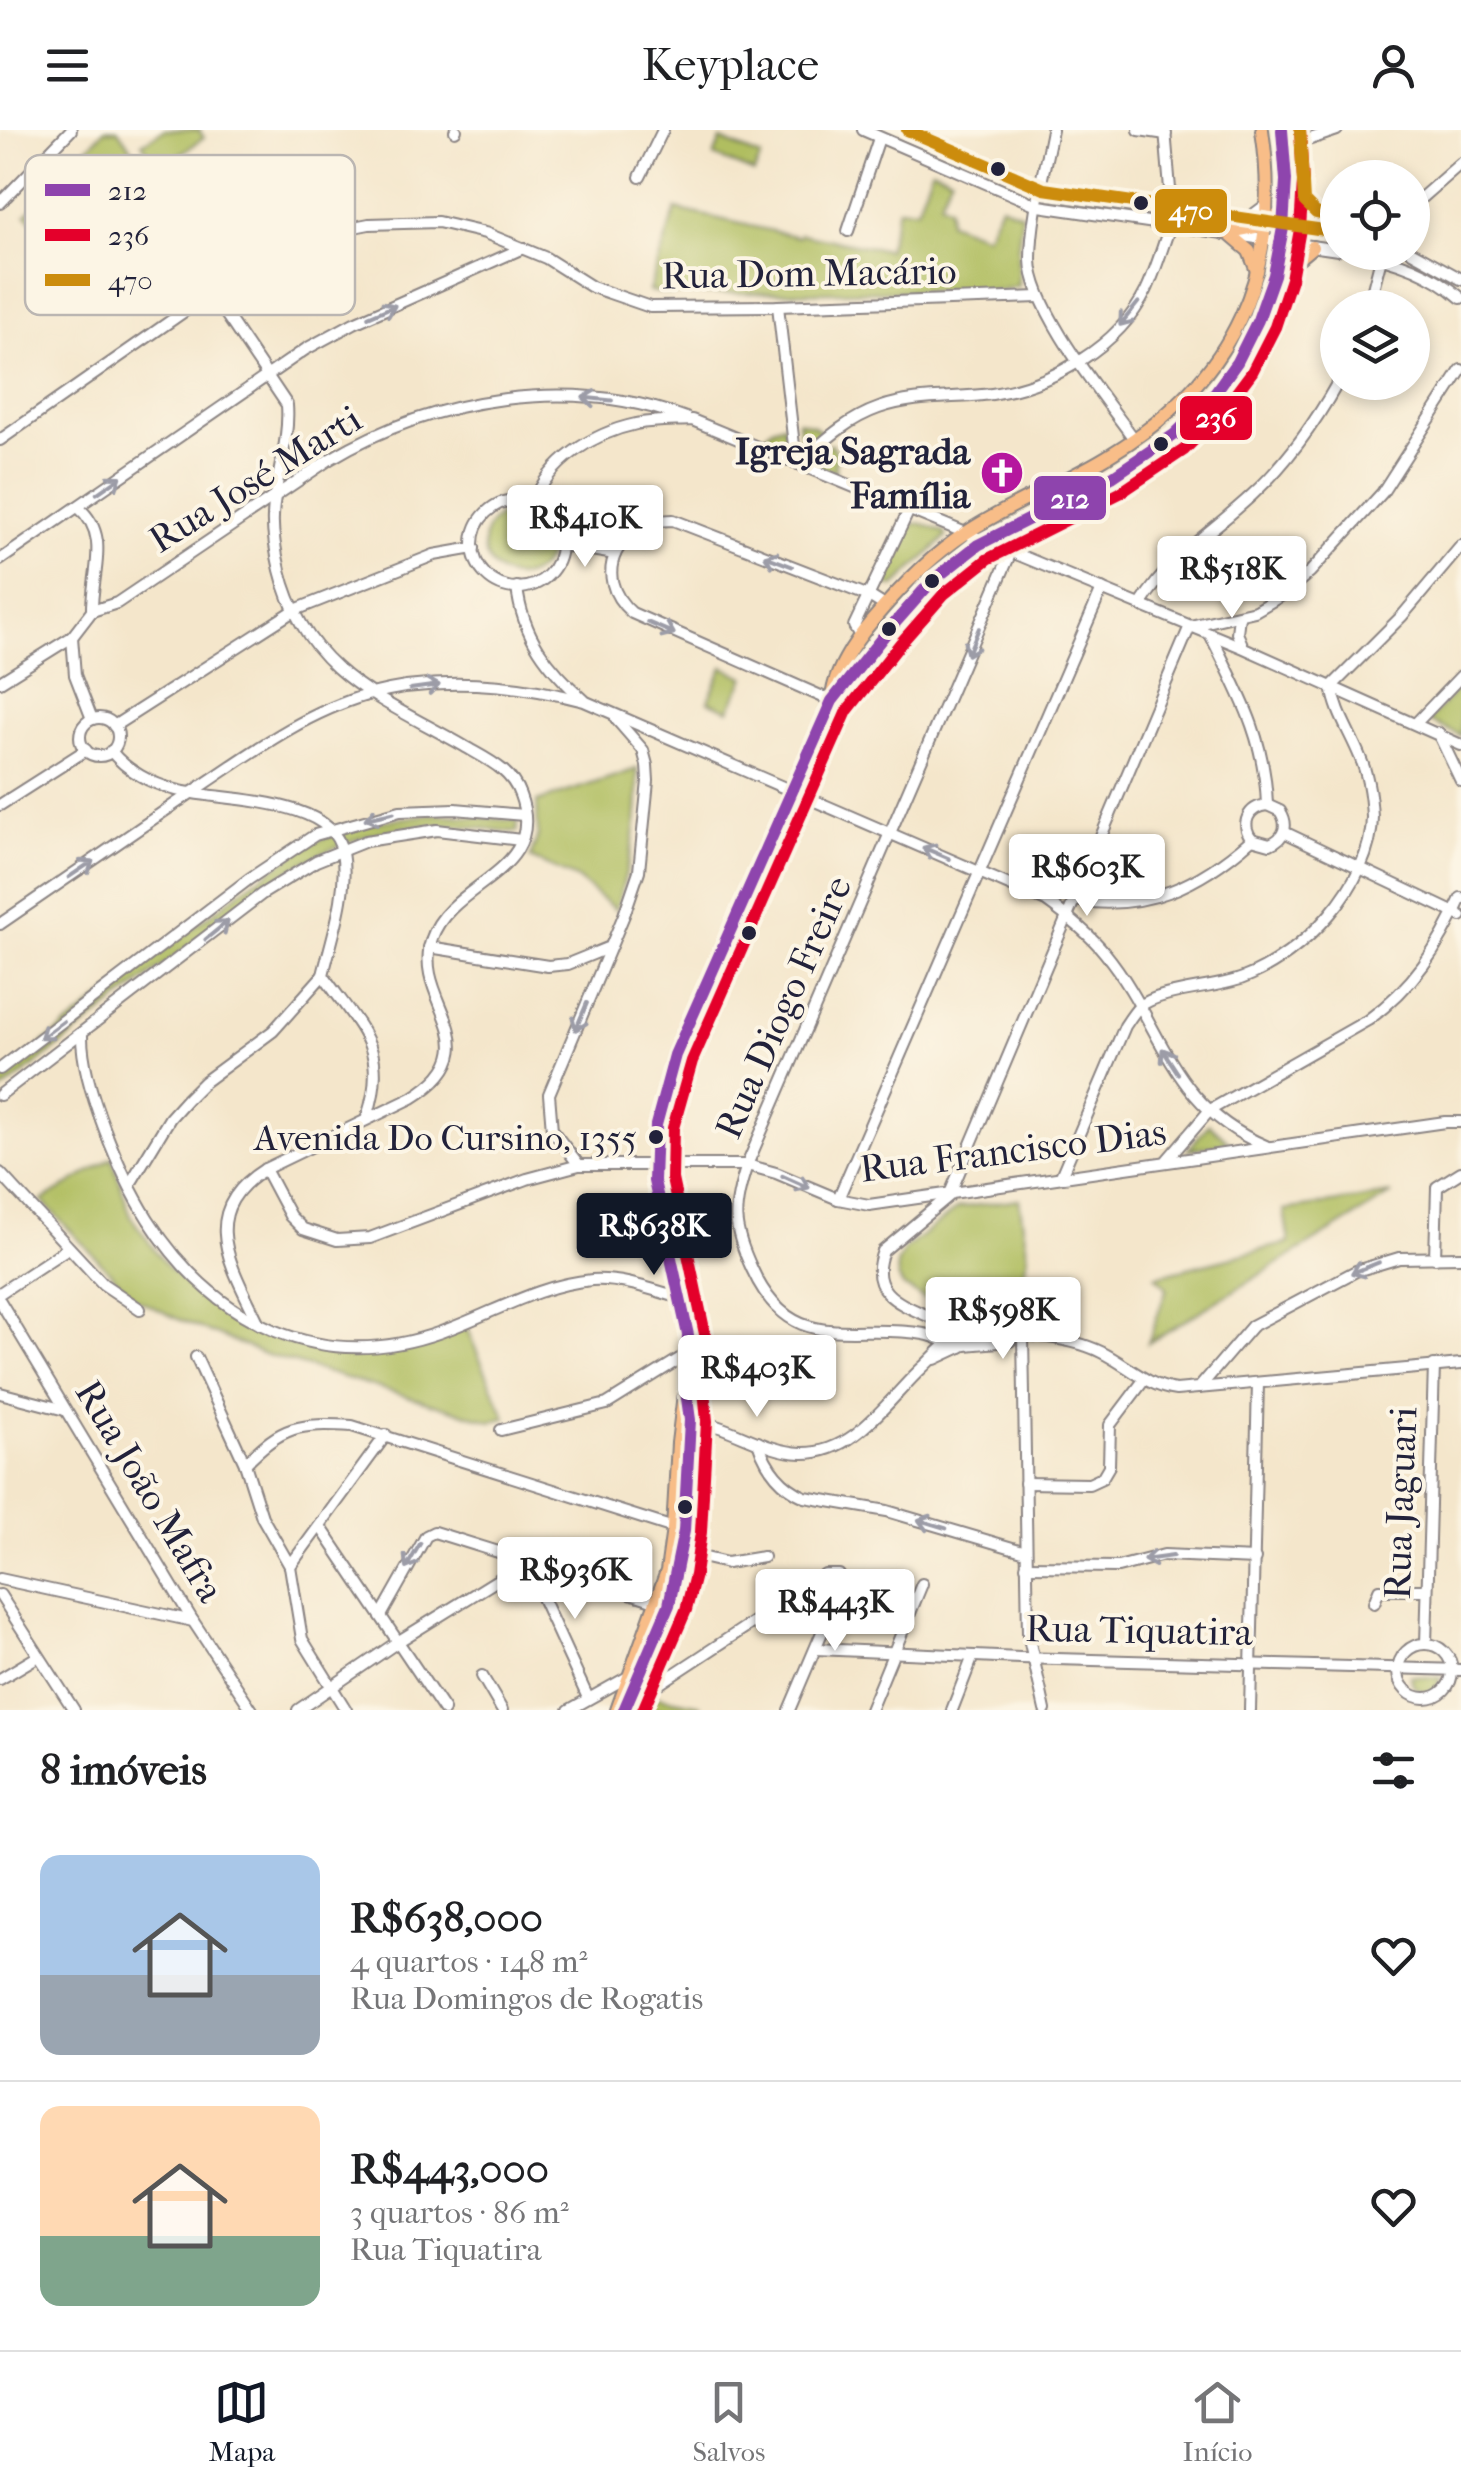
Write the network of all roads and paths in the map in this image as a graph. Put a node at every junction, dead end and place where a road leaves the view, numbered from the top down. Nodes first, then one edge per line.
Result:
1 (71, 130) edge
2 (663, 130) edge
3 (863, 130) edge
4 (1052, 130) edge
5 (1139, 130) edge
6 (1262, 130) edge
7 (1282, 130) edge
8 (1337, 130) edge
9 (1166, 132) edge
10 (879, 138) junction
11 (1284, 148) junction
12 (47, 155) edge
13 (1461, 163) edge
14 (25, 177) edge
15 (640, 177) dead end
16 (1430, 190) edge
17 (1041, 192) junction
18 (0, 203) edge
19 (1266, 205) junction
20 (1039, 206) junction
21 (1286, 208) junction
22 (1172, 213) junction
23 (355, 226) edge
24 (1170, 226) junction
25 (848, 232) dead end
26 (1264, 232) junction
27 (1320, 232) edge
28 (1227, 234) junction
29 (1283, 242) junction
30 (1312, 246) junction
31 (1320, 247) edge
32 (522, 248) junction
33 (1430, 262) edge
34 (1413, 270) edge
35 (1258, 272) junction
36 (1275, 278) junction
37 (1461, 278) edge
38 (1040, 297) junction
39 (1461, 298) edge
40 (778, 306) junction
41 (178, 315) edge
42 (227, 315) edge
43 (1079, 360) junction
44 (1461, 370) edge
45 (268, 374) junction
46 (1327, 400) edge
47 (692, 420) junction
48 (0, 440) edge
49 (1134, 440) junction
50 (797, 464) junction
51 (276, 494) junction
52 (534, 503) junction
53 (78, 507) junction
54 (909, 510) junction
55 (1022, 521) junction
56 (966, 533) junction
57 (984, 540) junction
58 (561, 546) junction
59 (1461, 546) edge
60 (474, 548) junction
61 (1011, 552) junction
62 (616, 554) junction
63 (0, 560) edge
64 (517, 588) junction
65 (1102, 589) junction
66 (869, 596) junction
67 (1141, 604) junction
68 (885, 606) junction
69 (296, 610) junction
70 (92, 611) junction
71 (1239, 616) junction
72 (1190, 626) junction
73 (1210, 634) junction
74 (72, 636) junction
75 (860, 636) junction
76 (1244, 648) junction
77 (870, 652) junction
78 (1461, 676) edge
79 (557, 677) junction
80 (0, 682) edge
81 (1332, 686) junction
82 (554, 693) junction
83 (368, 695) junction
84 (584, 701) junction
85 (832, 702) junction
86 (603, 709) junction
87 (92, 719) junction
88 (1416, 722) junction
89 (114, 726) junction
90 (1438, 734) junction
91 (668, 736) junction
92 (1461, 744) edge
93 (86, 750) junction
94 (643, 750) junction
95 (110, 751) junction
96 (1461, 781) edge
97 (791, 791) junction
98 (192, 793) junction
99 (0, 805) edge
100 (1267, 805) junction
101 (434, 809) junction
102 (524, 816) junction
103 (330, 830) junction
104 (437, 830) junction
105 (1284, 832) junction
106 (891, 834) junction
107 (1252, 839) junction
108 (522, 840) junction
109 (342, 848) junction
110 (1358, 868) junction
111 (980, 871) junction
112 (249, 879) junction
113 (262, 894) junction
114 (1461, 898) edge
115 (1074, 900) junction
116 (1458, 915) edge
117 (1066, 916) junction
118 (0, 924) edge
119 (168, 940) junction
120 (429, 947) junction
121 (610, 947) junction
122 (183, 957) junction
123 (583, 958) junction
124 (323, 974) junction
125 (598, 976) junction
126 (96, 996) junction
127 (1139, 1007) junction
128 (109, 1013) junction
129 (82, 1034) junction
130 (60, 1052) junction
131 (83, 1064) junction
132 (0, 1068) edge
133 (376, 1086) junction
134 (0, 1095) edge
135 (386, 1109) junction
136 (1210, 1110) junction
137 (367, 1118) junction
138 (1461, 1122) edge
139 (1234, 1133) junction
140 (1266, 1146) junction
141 (1225, 1153) junction
142 (1166, 1160) junction
143 (579, 1165) junction
144 (747, 1165) junction
145 (652, 1166) junction
146 (265, 1169) junction
147 (1461, 1172) edge
148 (0, 1173) edge
149 (1061, 1176) junction
150 (130, 1184) junction
151 (949, 1196) junction
152 (838, 1200) junction
153 (68, 1248) junction
154 (1435, 1258) junction
155 (1461, 1258) edge
156 (242, 1288) junction
157 (0, 1293) edge
158 (681, 1298) junction
159 (0, 1301) edge
160 (140, 1309) dead end
161 (234, 1311) junction
162 (927, 1318) junction
163 (258, 1324) junction
164 (916, 1333) junction
165 (1026, 1337) junction
166 (946, 1343) junction
167 (962, 1343) junction
168 (689, 1353) junction
169 (196, 1356) dead end
170 (924, 1366) junction
171 (1461, 1366) edge
172 (1434, 1368) junction
173 (1144, 1380) junction
174 (1258, 1383) junction
175 (1198, 1388) junction
176 (0, 1394) edge
177 (687, 1396) junction
178 (65, 1410) junction
179 (713, 1424) junction
180 (501, 1430) dead end
181 (684, 1431) junction
182 (386, 1435) junction
183 (758, 1442) junction
184 (782, 1450) junction
185 (245, 1464) junction
186 (771, 1472) junction
187 (1024, 1483) junction
188 (320, 1526) junction
189 (679, 1530) junction
190 (676, 1551) junction
191 (1026, 1552) junction
192 (763, 1558) dead end
193 (1255, 1559) junction
194 (527, 1562) junction
195 (290, 1566) junction
196 (1026, 1566) junction
197 (0, 1580) edge
198 (922, 1584) dead end
199 (1427, 1590) junction
200 (0, 1595) edge
201 (663, 1603) junction
202 (1374, 1603) dead end
203 (382, 1614) junction
204 (194, 1621) junction
205 (399, 1641) junction
206 (1426, 1644) junction
207 (816, 1649) junction
208 (894, 1653) junction
209 (972, 1656) junction
210 (37, 1657) junction
211 (1031, 1658) junction
212 (1252, 1663) junction
213 (1398, 1666) junction
214 (1456, 1670) edge
215 (634, 1673) junction
216 (482, 1676) dead end
217 (0, 1679) edge
218 (330, 1686) junction
219 (588, 1698) junction
220 (1425, 1704) edge
221 (622, 1709) edge
222 (74, 1710) edge
223 (252, 1710) edge
224 (298, 1710) edge
225 (346, 1710) edge
226 (444, 1710) edge
227 (502, 1710) edge
228 (569, 1710) edge
229 (788, 1710) edge
230 (870, 1710) edge
231 (952, 1710) edge
232 (1045, 1710) edge
233 (1250, 1710) edge

1 - 12 street
2 - 15 street
3 - 10 street
4 - 17 street
5 - 9 street
6 - 19 main road
7 - 11 main road
8 - 11 street
9 - 22 street
10 - 20 street
10 - 25 street
11 - 21 main road
13 - 16 street
14 - 18 street
17 - 20 street
17 - 22 street
19 - 22 street
19 - 26 main road
20 - 24 street
20 - 38 street
21 - 26 main road
21 - 27 street
21 - 29 main road
23 - 32 street, Rua Dom Macário
24 - 28 street
24 -> 43 street
26 - 28 main road
26 - 29 street
26 - 35 main road
28 - 35 main road
29 - 30 street
29 - 36 main road
30 - 31 street
30 - 36 main road
32 - 40 street, Rua Dom Macário
45 -> 32 street
33 - 37 street
34 - 39 street
35 - 49 main road
36 - 55 main road
38 - 40 street, Rua Dom Macário
38 - 43 street
40 - 50 street
41 - 48 street, Rua Dom Macário
42 - 45 street
43 - 49 street
43 - 50 street
44 - 71 street
45 - 51 street
53 -> 45 street
46 - 67 street
47 - 50 street, Rua José Marti
47 -> 51 street, Rua José Marti
47 - 52 street
49 - 56 main road
50 - 54 street, Rua José Marti
51 - 69 street
51 - 70 street, Rua José Marti
52 - 58 street
52 - 60 street
53 - 63 street
53 - 70 street
54 - 56 street, Rua José Marti
54 - 66 street
55 - 57 main road
55 - 61 main road
56 - 57 street, Rua José Marti
56 - 68 main road
57 - 61 street, Rua José Marti
57 - 77 main road
58 - 62 street
58 - 64 street
59 - 81 street
60 - 64 street
60 - 69 street
61 - 65 street, Rua José Marti
61 -> 106 street, Rua Diogo Freire
66 -> 62 street
62 -> 85 street
64 - 79 street
65 - 67 street, Rua José Marti
65 - 111 street
66 - 68 street
66 - 75 street
67 - 72 street, Rua José Marti
68 - 75 main road
68 - 77 main road
69 - 83 street
69 - 89 street
70 - 74 street
71 - 72 street
71 - 76 street
72 - 73 street, Rua José Marti
72 - 115 street
73 - 76 street, Rua José Marti
73 - 100 street
74 - 80 street
74 - 87 street
75 - 85 main road
76 - 81 street, Rua José Marti
77 - 85 main road
78 - 88 street
79 - 82 street
79 - 84 street
81 - 88 street, Rua José Marti
81 - 110 street
83 -> 82 street
82 - 84 street
83 - 98 street
83 - 102 street
84 - 86 street
85 - 97 main road
86 - 91 street
86 - 94 street
87 - 89 street
87 - 93 street
88 - 90 street, Rua José Marti
89 - 95 street
90 - 92 street, Rua José Marti
90 - 96 street
91 - 94 street
91 - 97 street
93 - 95 street
93 - 99 street
94 - 121 street
95 - 98 street
97 - 106 street
97 - 145 main road
98 - 103 street
118 -> 98 street
100 - 105 street
100 - 107 street
101 - 102 street
101 -> 103 street
101 - 104 street
102 - 108 street
103 - 109 street
103 - 112 street
104 - 108 street
104 - 109 street
105 - 107 street
105 - 110 street
111 -> 106 street
106 - 144 street, Rua Diogo Freire
107 - 115 street
108 - 120 street
109 - 113 street
109 - 124 street
110 - 116 street
110 - 127 street
111 - 117 street
111 - 152 street
112 - 113 street
112 - 119 street
122 -> 113 street
114 - 116 street
115 - 117 street
116 - 136 street
117 - 127 street
117 - 151 street
119 - 122 street
119 - 126 street
120 - 123 street
120 - 135 street
121 - 123 street
121 - 125 street
122 - 128 street
123 - 125 street
124 - 133 street
124 - 150 street
125 -> 143 street
126 - 128 street
126 -> 132 street
136 -> 127 street
127 - 149 street
128 - 129 street
129 - 130 street
129 - 131 street
130 - 131 street
130 - 134 street
131 - 150 street
133 - 135 street
133 - 137 street
135 - 137 street
136 - 139 street
136 - 142 street
137 - 146 street
138 - 140 street, Rua Francisco Dias
139 - 140 street
139 - 141 street
140 - 141 street, Rua Francisco Dias
141 - 142 street, Rua Francisco Dias
142 - 149 street, Rua Francisco Dias
143 - 145 street, Rua Francisco Dias
143 - 146 street, Rua Francisco Dias
144 - 145 street, Rua Francisco Dias
144 -> 152 street, Rua Francisco Dias
144 - 164 street, Rua Diogo Freire
145 - 158 main road
146 - 156 street
147 - 154 street
148 - 153 street
149 - 151 street, Rua Francisco Dias
150 - 161 street
151 - 152 street, Rua Francisco Dias
151 - 162 street
153 - 157 street
153 - 160 street
154 - 155 street
154 -> 175 street
156 - 161 street
156 - 163 street
158 - 163 street
158 - 168 main road
159 - 178 street, Rua João Mafra
161 - 163 street
162 - 164 street
162 - 167 street
164 - 166 street, Rua Diogo Freire
165 - 167 street
165 - 173 street
165 - 187 street
166 - 167 street
166 - 170 street
167 - 170 street
168 - 177 main road
168 - 180 street
169 - 185 street
170 - 184 street
171 - 172 street
172 - 174 street
172 - 199 street, Rua Jaguari
173 - 175 street
173 - 187 street
174 - 175 street
174 - 193 street
176 - 178 street
177 - 179 main road
177 - 181 main road
178 - 204 street, Rua João Mafra
179 - 181 street
179 - 183 street
181 - 189 main road
182 - 185 street
182 - 188 street
182 - 189 street
183 - 184 street
183 - 186 street
184 - 186 street
185 - 195 street
191 -> 186 street
187 - 191 street
188 - 195 street
188 - 203 street
189 - 190 main road
190 - 192 street
190 - 201 main road
191 - 196 street
193 -> 196 street
193 - 212 street
194 - 201 street
194 -> 203 street
194 - 205 street
194 - 219 street
195 - 218 street
196 - 211 street
197 - 204 street
198 - 208 street
199 - 202 street
199 - 206 street, Rua Jaguari
200 - 210 street
201 - 215 main road
203 - 205 street
204 - 223 street, Rua João Mafra
205 - 218 street
205 - 226 street
206 - 213 street
206 - 214 street
207 - 208 street, Rua Tiquatira
207 - 221 street
207 - 229 street
208 - 209 street, Rua Tiquatira
208 - 230 street
209 - 211 street, Rua Tiquatira
209 - 231 street
210 - 217 street
210 - 222 street
211 - 212 street, Rua Tiquatira
211 - 232 street
212 - 213 street, Rua Tiquatira
212 - 233 street
213 - 214 street, Rua Tiquatira
213 - 220 street
214 - 220 street
215 - 219 street
215 - 221 main road
216 - 227 street
218 - 224 street
218 - 225 street
219 - 228 street

